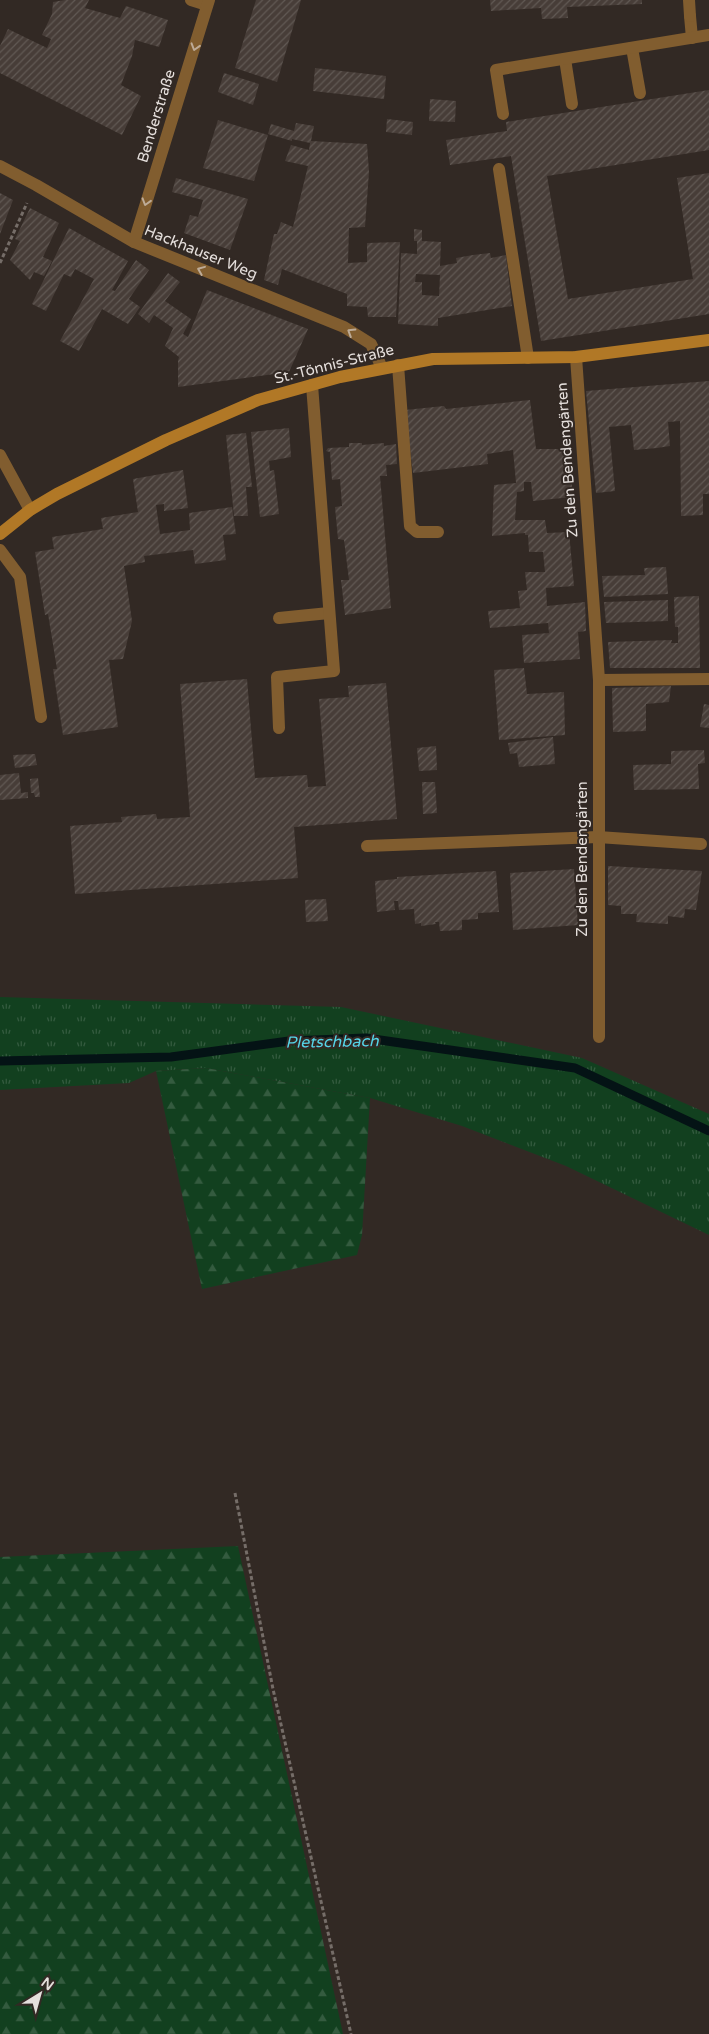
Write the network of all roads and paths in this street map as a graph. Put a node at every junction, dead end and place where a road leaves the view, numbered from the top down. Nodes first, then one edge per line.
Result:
1 (191, 0) edge
2 (689, 0) edge
3 (208, 3) edge
4 (709, 35) edge
5 (692, 38) junction
6 (632, 48) junction
7 (565, 58) junction
8 (640, 93) dead end
9 (572, 104) dead end
10 (503, 114) dead end
11 (0, 166) edge
12 (499, 169) dead end
13 (36, 185) junction
14 (134, 242) junction
15 (0, 263) edge
16 (709, 340) edge
17 (576, 357) junction
18 (528, 358) junction
19 (398, 365) junction
20 (382, 368) junction
21 (312, 385) junction
22 (0, 455) edge
23 (30, 510) junction
24 (438, 532) dead end
25 (0, 534) edge
26 (0, 550) edge
27 (329, 613) junction
28 (279, 618) dead end
29 (709, 679) edge
30 (599, 680) junction
31 (41, 716) dead end
32 (279, 728) dead end
33 (598, 837) junction
34 (701, 844) dead end
35 (366, 846) dead end
36 (599, 1037) dead end
37 (235, 1492) dead end
38 (351, 2034) edge

1 - 3 street
2 - 5 street
3 -> 14 street, Benderstraße
4 - 5 street
5 - 6 street
6 - 7 street
6 - 8 street
7 - 9 street
7 - 10 street
11 - 13 street, Hackhauser Weg
12 - 18 street
13 - 14 street, Hackhauser Weg
13 - 15 path
20 -> 14 street, Hackhauser Weg
16 - 17 main road, St.-Tönnis-Straße
17 - 18 main road, St.-Tönnis-Straße
17 - 30 street, Zu den Bendengärten
18 - 19 main road, St.-Tönnis-Straße
19 - 20 main road, St.-Tönnis-Straße
19 - 24 street
20 - 21 main road, St.-Tönnis-Straße
21 - 23 main road, St.-Tönnis-Straße
21 - 27 street
22 - 23 street
23 - 25 main road, St.-Tönnis-Straße
26 - 31 street
27 - 28 street
27 - 32 street
29 - 30 street
30 - 33 street, Zu den Bendengärten
33 - 34 street
33 - 35 street
33 - 36 street, Zu den Bendengärten
37 - 38 path

